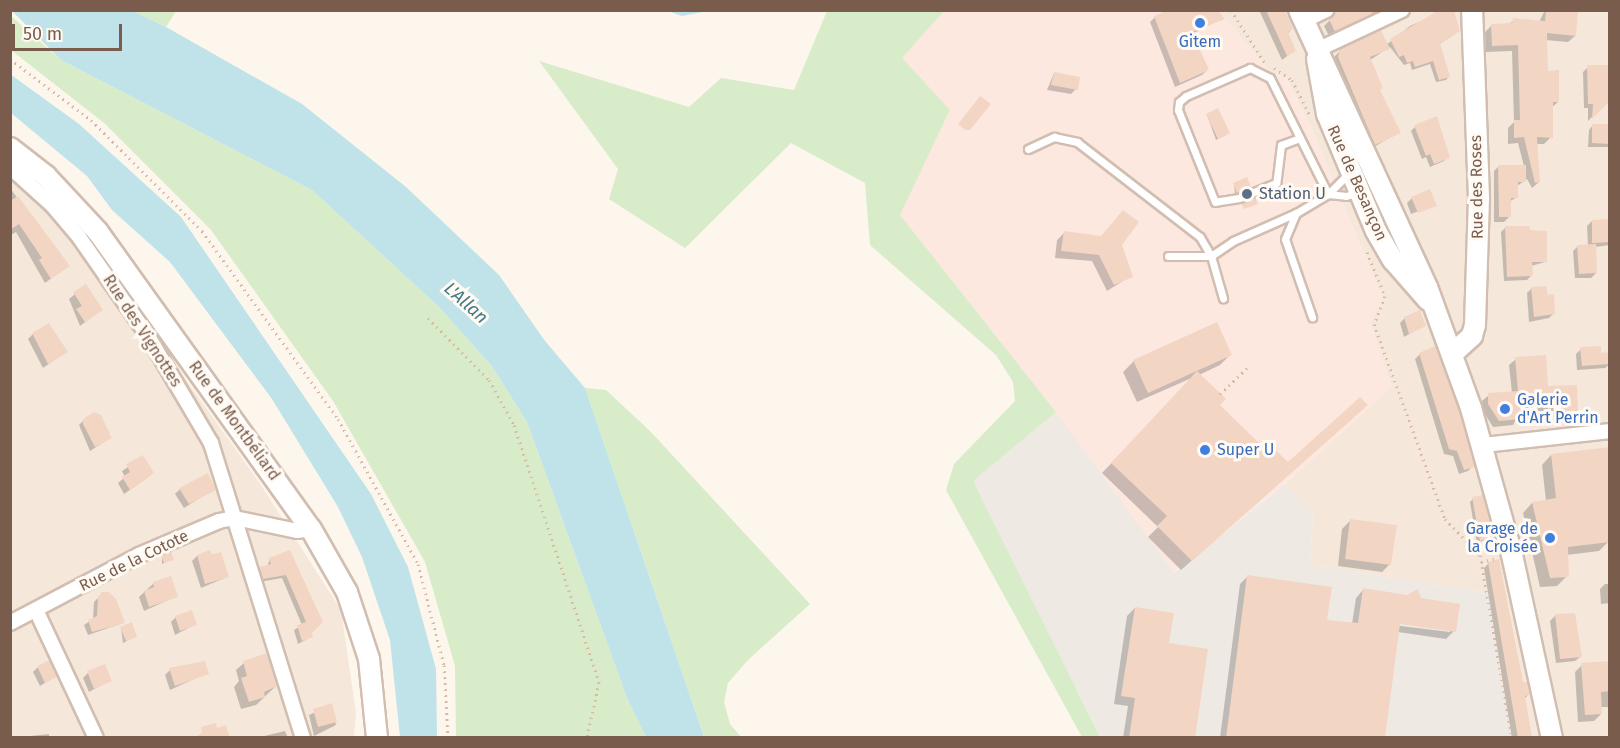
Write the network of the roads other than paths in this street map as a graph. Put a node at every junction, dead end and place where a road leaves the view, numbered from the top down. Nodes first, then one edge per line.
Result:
1 (1327, 10) edge
2 (1402, 10) edge
3 (1472, 10) edge
4 (1302, 16) edge
5 (1317, 50) junction
6 (1300, 138) junction
7 (10, 148) edge
8 (1028, 149) dead end
9 (10, 167) edge
10 (1362, 180) junction
11 (1328, 194) junction
12 (1296, 213) junction
13 (1168, 256) dead end
14 (1211, 256) junction
15 (1223, 298) dead end
16 (1430, 301) junction
17 (1312, 317) dead end
18 (1452, 354) junction
19 (1610, 431) edge
20 (1484, 446) junction
21 (235, 518) junction
22 (311, 529) junction
23 (36, 610) junction
24 (10, 623) edge
25 (96, 738) edge
26 (303, 738) edge
27 (377, 738) edge
28 (1552, 738) edge

1 - 4 street
2 - 5 street
3 - 18 main road, Rue des Roses
4 - 5 main road, Rue de Besançon
5 - 10 main road, Rue de Besançon
5 - 10 main road, Rue de Besançon
6 - 6 lane
6 - 11 lane
7 - 22 main road, Rue de Montbéliard
8 - 14 lane
9 - 21 street, Rue des Vignottes
10 - 11 lane
10 - 11 lane
10 - 16 main road, Rue de Besançon
10 - 16 main road, Rue de Besançon
11 - 12 lane
12 - 14 lane
12 - 17 lane
13 - 14 lane
14 - 15 lane
16 - 18 main road, Rue de Besançon
18 - 20 main road, Rue de Besançon
19 - 20 street
20 - 28 main road, Rue de Besançon
21 - 22 street
21 - 23 street, Rue de la Cotote
21 - 26 street, Rue des Vignottes
22 - 27 main road, Rue de Montbéliard
23 - 24 street, Rue de la Cotote
23 - 25 street

